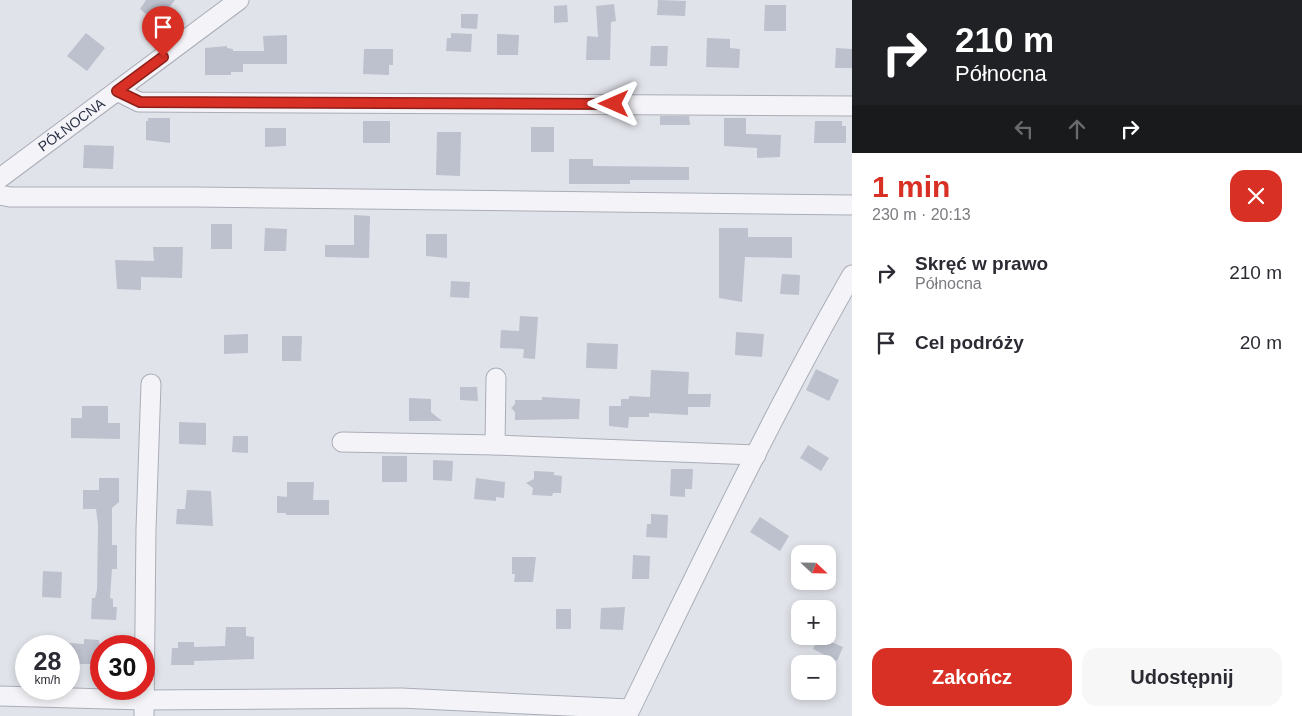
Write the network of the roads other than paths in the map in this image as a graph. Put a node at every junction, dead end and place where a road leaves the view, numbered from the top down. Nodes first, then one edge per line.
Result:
1 (239, 0) edge
2 (117, 91) junction
3 (852, 106) edge
4 (0, 178) edge
5 (0, 195) edge
6 (852, 205) edge
7 (852, 275) edge
8 (496, 378) dead end
9 (151, 384) dead end
10 (342, 442) dead end
11 (495, 445) junction
12 (756, 455) junction
13 (0, 696) edge
14 (144, 708) edge
15 (628, 712) edge

1 - 2 street, PÓŁNOCNA
2 - 3 street
2 - 4 street, PÓŁNOCNA
5 - 6 street
7 - 12 street
8 - 11 street
9 - 14 street
10 - 11 street
11 - 12 street
12 - 15 street
13 - 14 street
14 - 15 street

